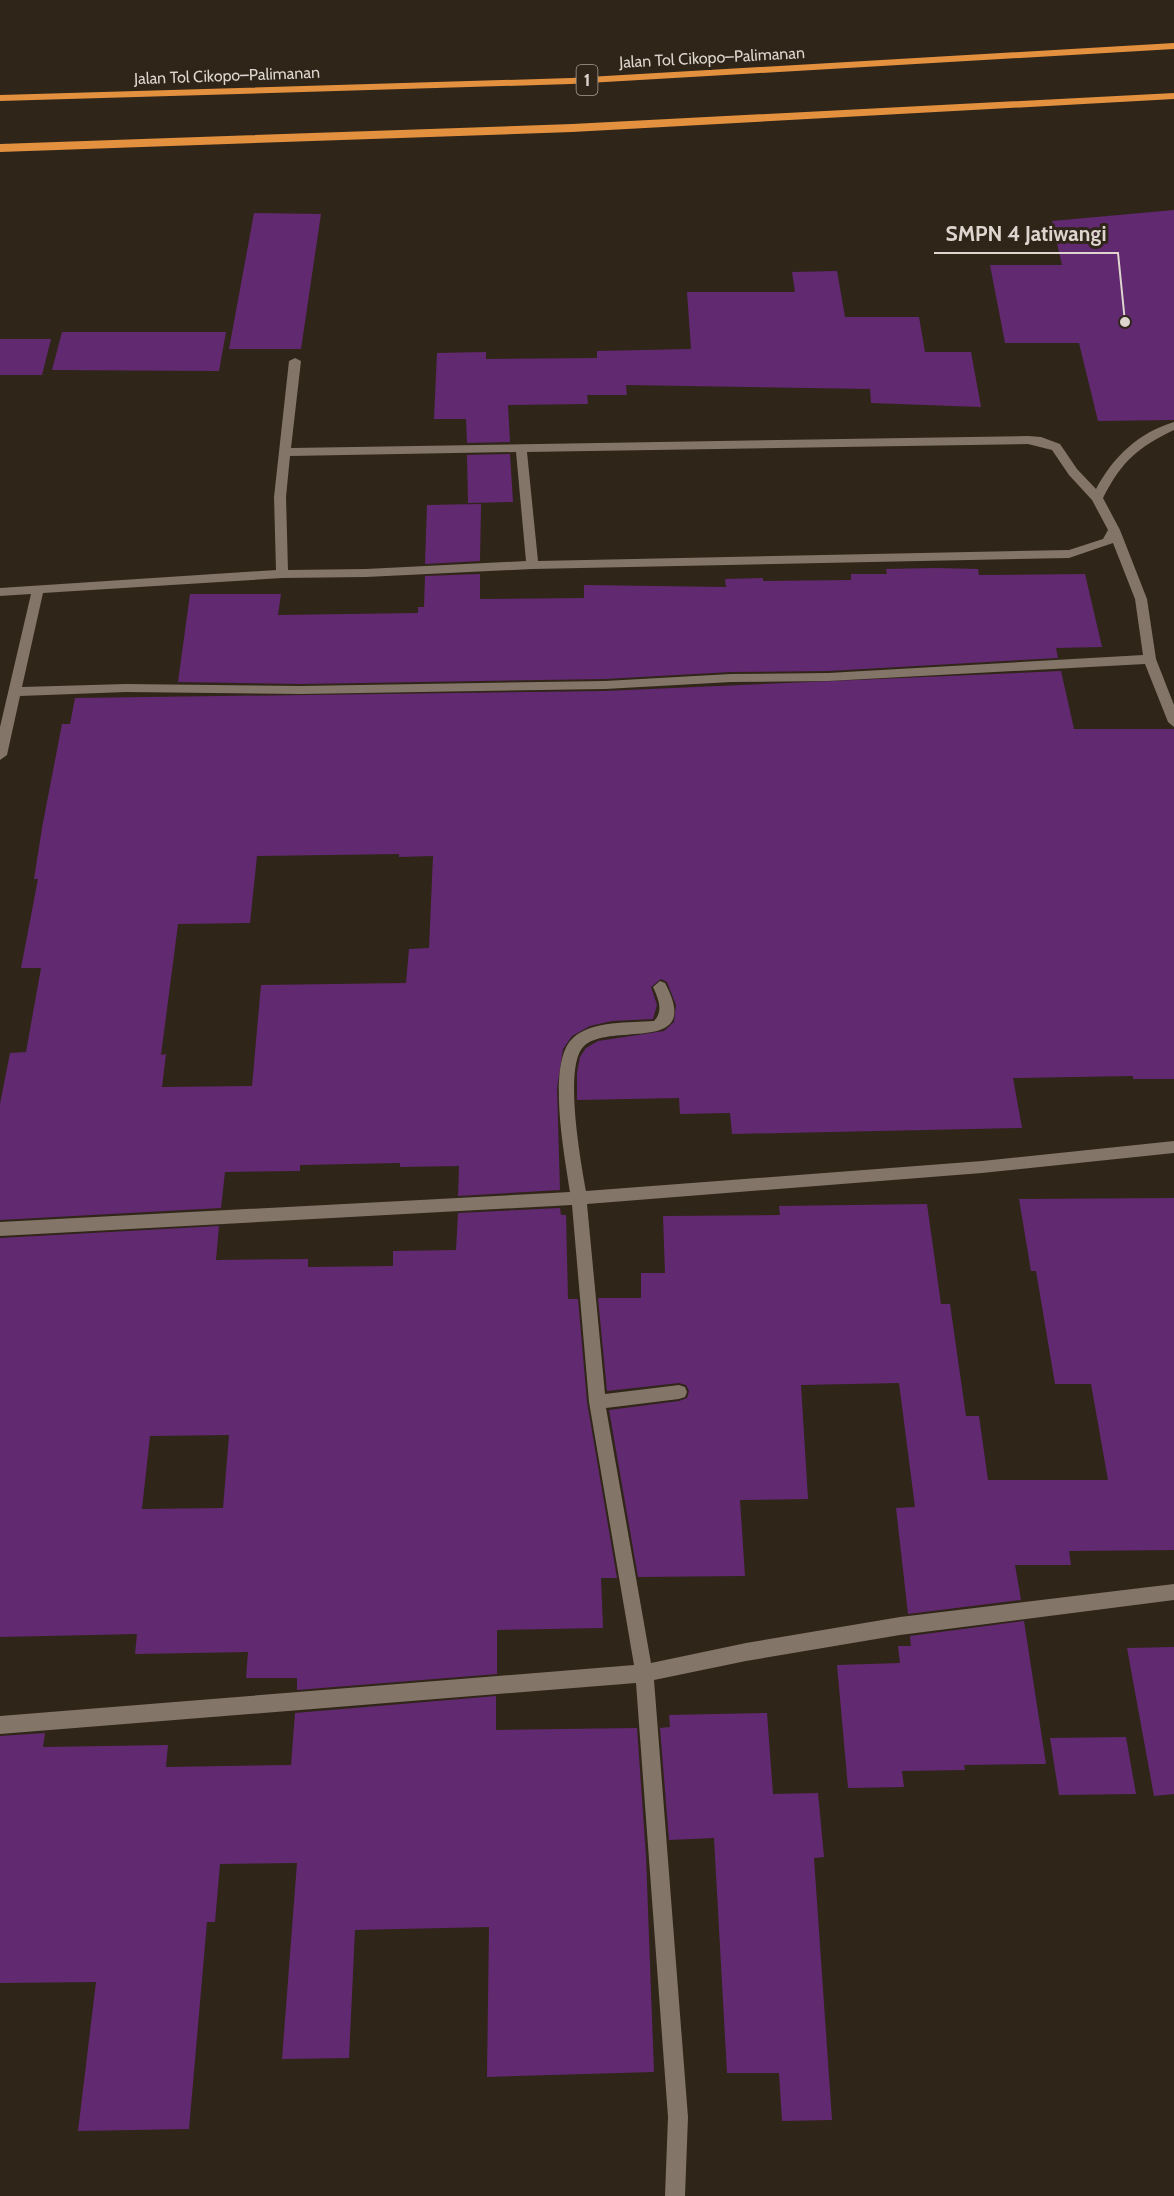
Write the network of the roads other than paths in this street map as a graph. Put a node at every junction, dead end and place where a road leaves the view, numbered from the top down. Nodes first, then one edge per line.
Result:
1 (1174, 46) edge
2 (1174, 96) edge
3 (0, 98) edge
4 (0, 148) edge
5 (295, 361) dead end
6 (1174, 426) edge
7 (520, 448) junction
8 (285, 452) junction
9 (1097, 498) junction
10 (1114, 530) junction
11 (532, 565) junction
12 (282, 574) junction
13 (38, 590) junction
14 (0, 592) edge
15 (1150, 659) junction
16 (15, 693) junction
17 (1174, 722) edge
18 (0, 755) edge
19 (660, 987) dead end
20 (1174, 1147) edge
21 (579, 1197) junction
22 (0, 1229) edge
23 (680, 1392) dead end
24 (597, 1402) junction
25 (1174, 1592) edge
26 (644, 1672) junction
27 (0, 1725) edge
28 (675, 2196) edge

1 - 3 highway, Jalan Tol Cikopo–Palimanan / 1
2 - 4 highway
5 - 8 street
6 - 9 street
7 - 8 street
7 - 9 street
7 - 11 street
8 - 12 street
9 - 10 street
10 - 11 street
10 - 15 street
11 - 12 street
12 - 13 street
13 - 14 street
13 - 16 street
15 - 16 street
15 - 17 street
16 - 18 street
19 - 21 street
20 - 21 street
21 - 22 street
21 - 24 street
23 - 24 street
24 - 26 street
25 - 26 street
26 - 27 street
26 - 28 street

